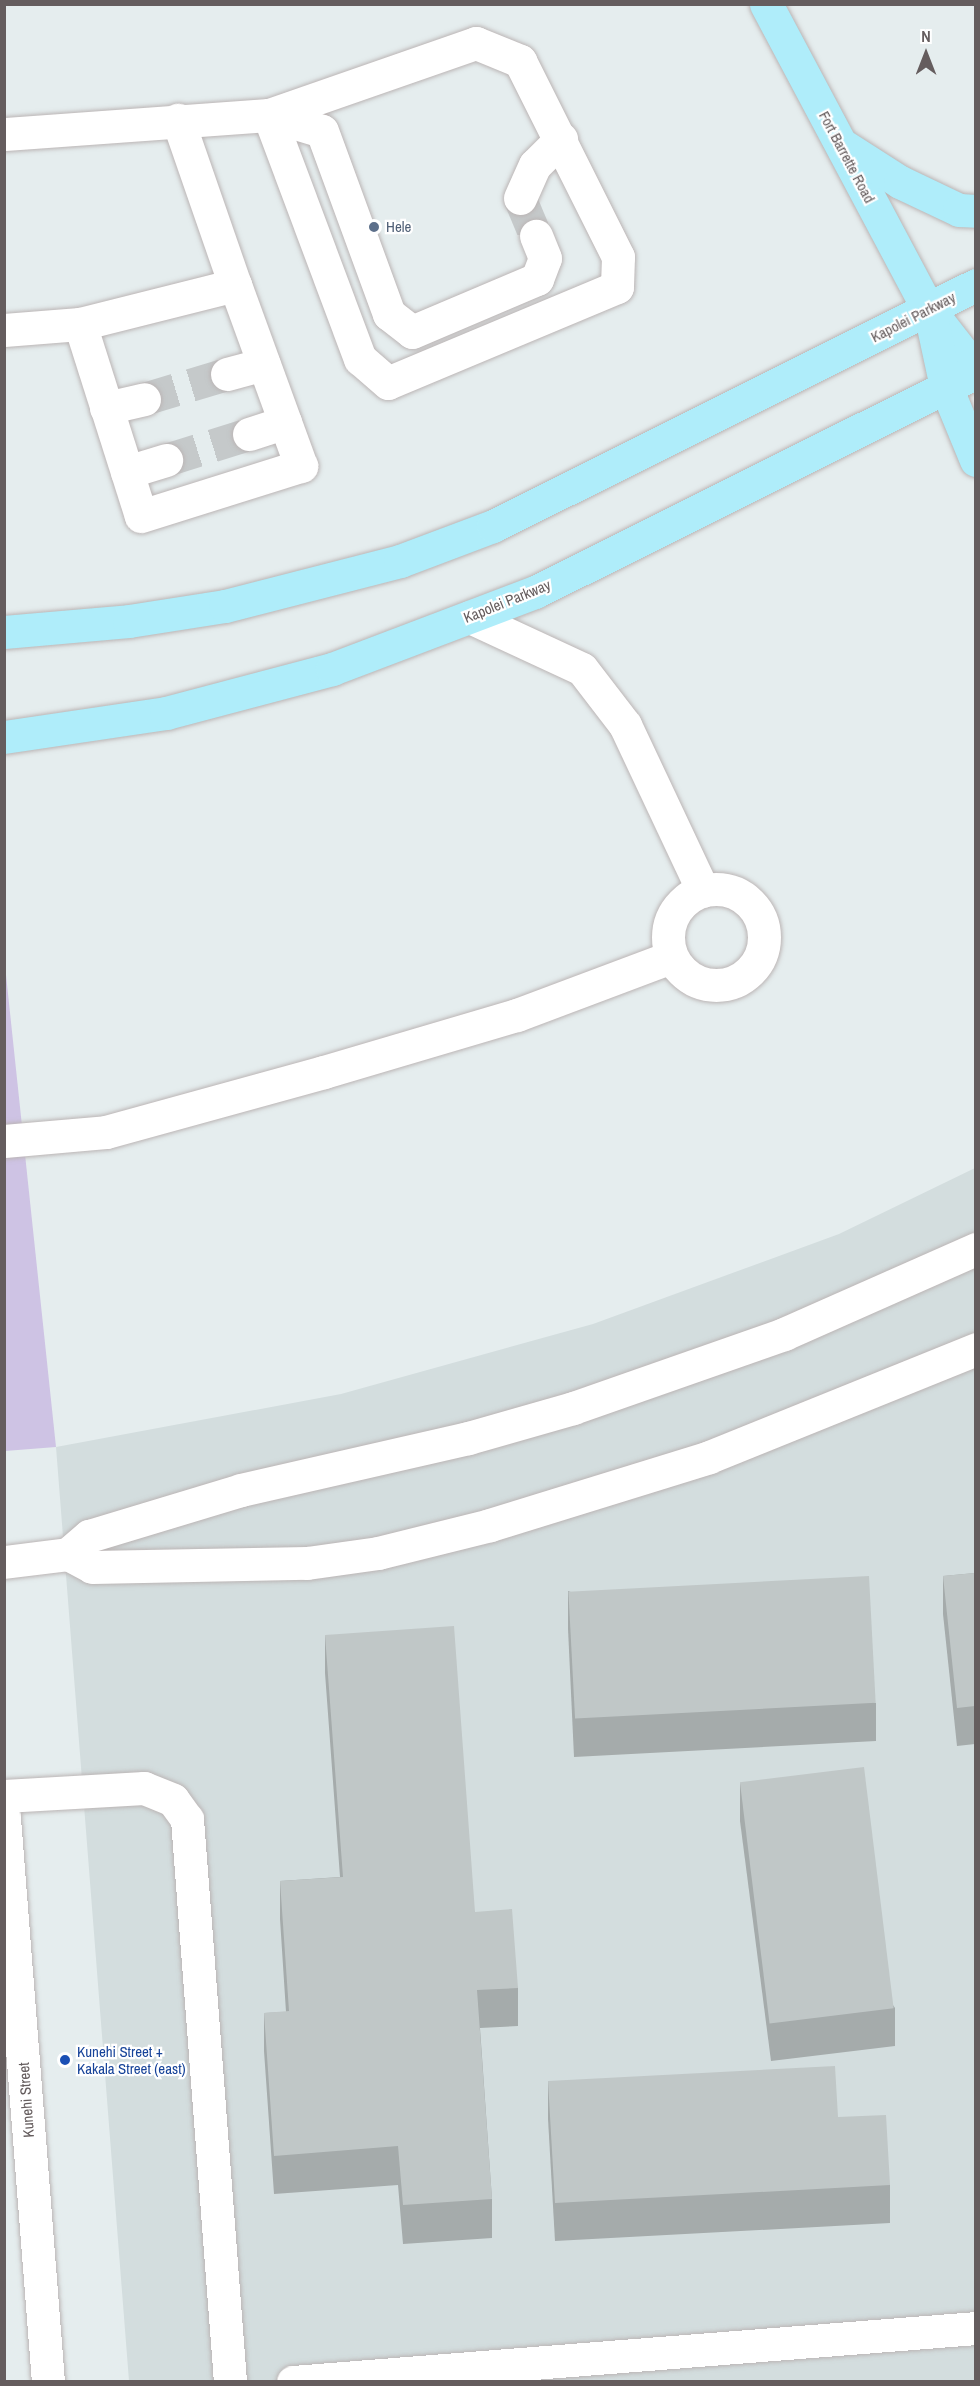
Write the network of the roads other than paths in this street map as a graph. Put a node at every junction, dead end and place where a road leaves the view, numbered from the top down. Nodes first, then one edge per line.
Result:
1 (766, 4) edge
2 (269, 115) junction
3 (178, 120) junction
4 (4, 134) edge
5 (561, 139) junction
6 (840, 144) junction
7 (520, 198) dead end
8 (975, 211) edge
9 (536, 236) tunnel mouth
10 (235, 285) junction
11 (975, 285) edge
12 (929, 310) junction
13 (80, 324) junction
14 (4, 330) edge
15 (264, 364) junction
16 (975, 371) edge
17 (227, 374) tunnel mouth
18 (946, 387) junction
19 (144, 399) tunnel mouth
20 (106, 408) junction
21 (285, 422) junction
22 (249, 434) tunnel mouth
23 (166, 460) tunnel mouth
24 (975, 460) edge
25 (128, 472) junction
26 (470, 617) junction
27 (4, 632) edge
28 (4, 737) edge
29 (703, 891) junction
30 (671, 957) junction
31 (4, 1141) edge
32 (975, 1249) edge
33 (975, 1349) edge
34 (68, 1554) junction
35 (4, 1562) edge
36 (4, 1796) edge
37 (4, 1818) edge
38 (18, 2162) edge
39 (975, 2328) edge
40 (48, 2382) edge
41 (230, 2382) edge
42 (294, 2382) edge

1 - 6 main road, Fort Barrette Road
2 - 3 street
2 - 5 street
2 - 5 street
2 - 9 street
3 - 4 street
3 - 10 street
5 - 7 street
6 - 8 main road
6 - 12 main road, Fort Barrette Road
10 - 13 street
10 - 15 street
11 - 12 main road, Kapolei Parkway
12 - 16 main road, Fort Barrette Road
12 - 18 main road, Fort Barrette Road
12 - 27 main road, Kapolei Parkway
13 - 14 street
13 - 20 street
15 - 17 street
15 - 21 street
16 - 18 main road, Kapolei Parkway
18 - 24 main road, Fort Barrette Road
18 - 26 main road, Kapolei Parkway
19 - 20 street
20 - 25 street
21 - 22 street
21 - 25 street
23 - 25 street
26 - 28 main road, Kapolei Parkway
26 - 29 street
29 - 30 street
29 - 30 street
30 - 31 street
32 - 34 street
33 - 34 street
34 - 35 street
36 - 41 street
37 - 38 street, Kunehi Street
38 - 40 street, Kunehi Street
39 - 42 street

